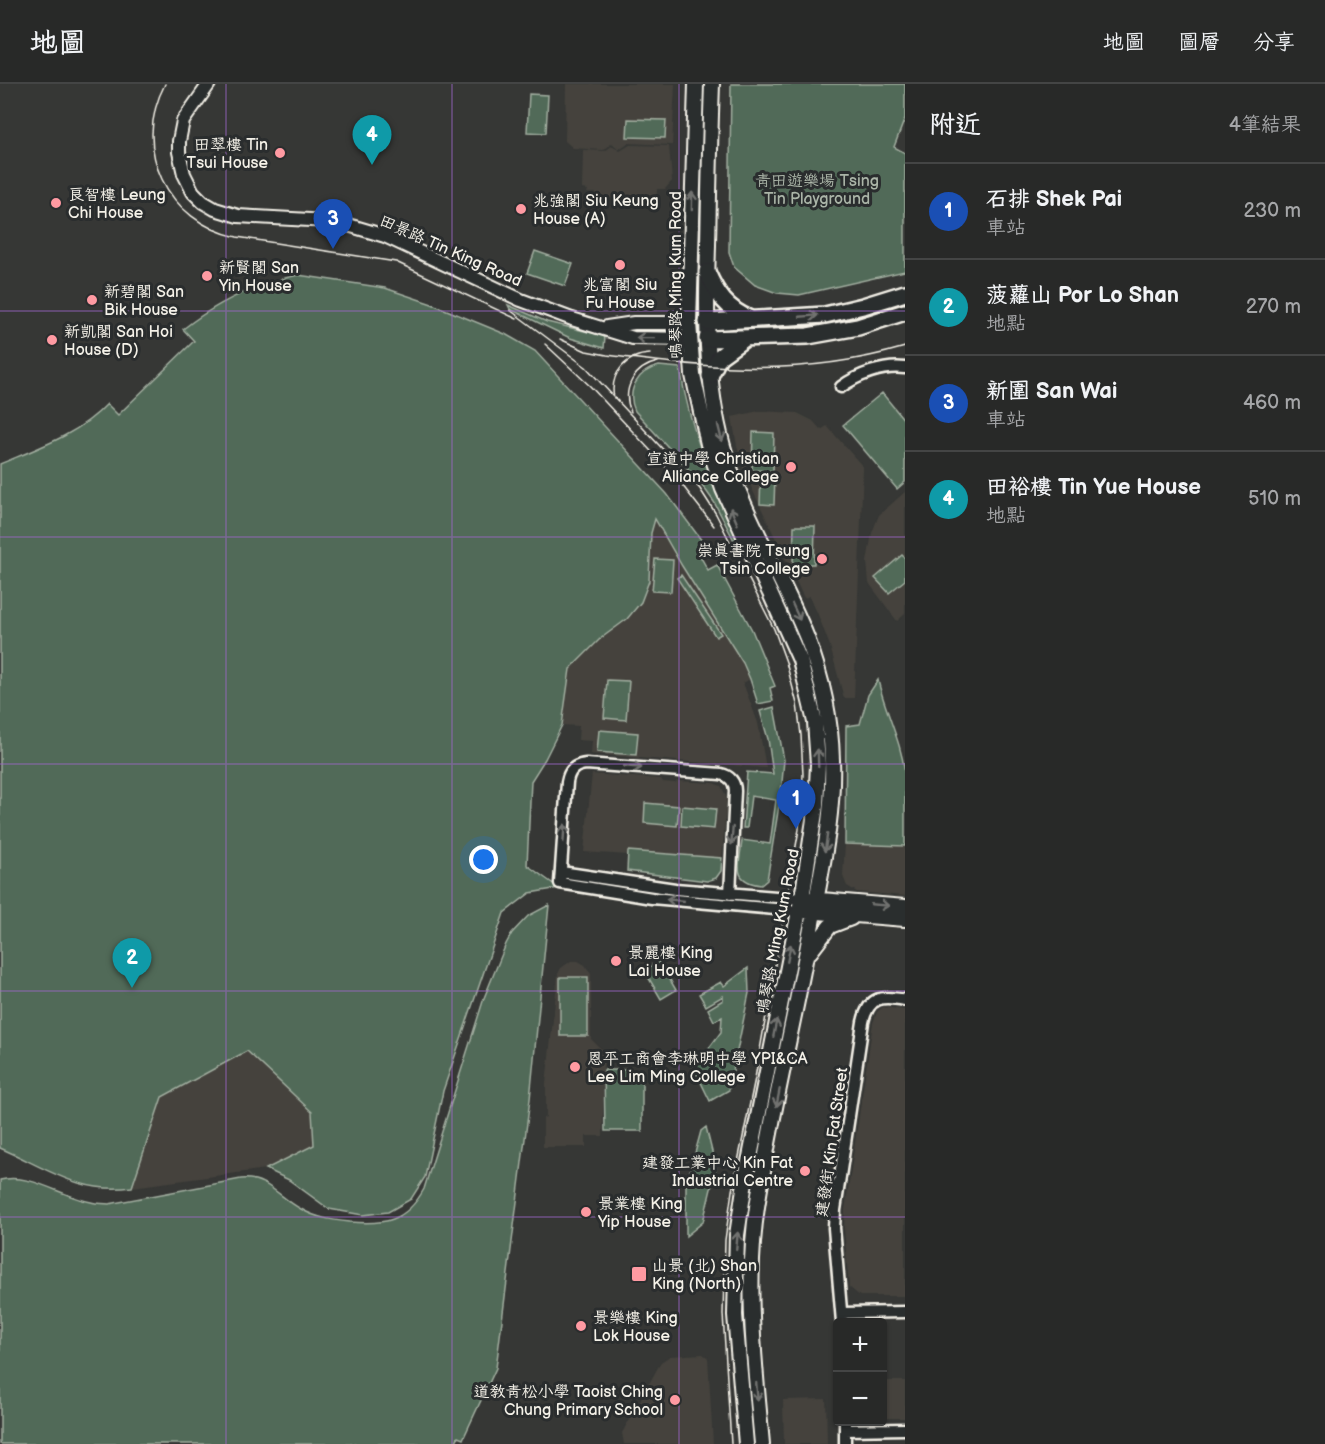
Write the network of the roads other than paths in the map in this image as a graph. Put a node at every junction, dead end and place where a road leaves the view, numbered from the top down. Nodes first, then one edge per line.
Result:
1 (209, 84) edge
2 (696, 84) edge
3 (712, 84) edge
4 (707, 272) junction
5 (905, 293) edge
6 (905, 312) edge
7 (751, 319) junction
8 (707, 322) junction
9 (689, 323) junction
10 (603, 327) junction
11 (689, 339) junction
12 (707, 339) junction
13 (744, 339) junction
14 (905, 368) edge
15 (710, 376) junction
16 (841, 387) dead end
17 (561, 878) junction
18 (730, 894) junction
19 (799, 905) junction
20 (816, 906) junction
21 (905, 907) edge
22 (858, 916) junction
23 (905, 919) edge
24 (806, 959) junction
25 (905, 1000) edge
26 (905, 1312) edge
27 (842, 1318) edge
28 (845, 1426) edge
29 (905, 1429) edge
30 (746, 1444) edge
31 (762, 1444) edge
32 (845, 1444) edge

1 - 10 street, 田景路 Tin King Road
9 -> 2 main road, 鳴琴路 Ming Kum Road
3 - 4 main road, 鳴琴路 Ming Kum Road
4 - 7 main road
4 - 8 main road, 鳴琴路 Ming Kum Road
7 -> 5 main road
6 - 13 main road
7 - 8 main road
8 - 9 main road
8 - 12 main road, 鳴琴路 Ming Kum Road
9 - 10 street, 田景路 Tin King Road
9 - 11 main road, 鳴琴路 Ming Kum Road
11 -> 10 street, 田景路 Tin King Road
11 - 12 main road
19 -> 11 main road, 鳴琴路 Ming Kum Road
12 - 13 main road
12 - 15 main road, 鳴琴路 Ming Kum Road
13 - 15 main road
14 - 16 street
15 -> 20 main road, 鳴琴路 Ming Kum Road
17 - 18 street
17 -> 18 street
19 -> 17 street
18 - 19 street
19 - 20 main road
30 -> 19 main road, 鳴琴路 Ming Kum Road
20 -> 21 main road
20 - 22 main road
20 - 24 main road, 鳴琴路 Ming Kum Road
22 - 23 main road
22 - 24 main road
24 -> 31 main road, 鳴琴路 Ming Kum Road
25 - 27 street, 建發街 Kin Fat Street
26 - 27 street
28 - 29 street
28 - 32 street

